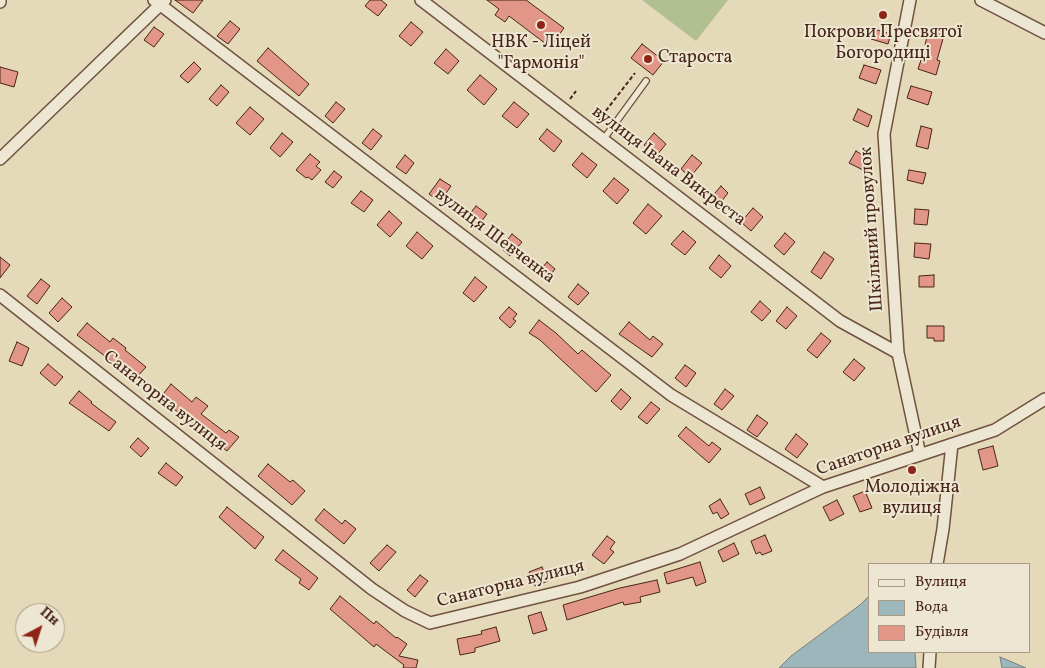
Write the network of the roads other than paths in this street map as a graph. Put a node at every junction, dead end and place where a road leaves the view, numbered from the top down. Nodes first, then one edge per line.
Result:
1 (421, 0) edge
2 (910, 0) edge
3 (981, 0) edge
4 (160, 2) edge
5 (1045, 33) edge
6 (646, 81) dead end
7 (603, 140) junction
8 (0, 159) edge
9 (0, 295) edge
10 (898, 353) junction
11 (1045, 399) edge
12 (952, 444) junction
13 (920, 455) junction
14 (823, 487) junction
15 (937, 563) edge
16 (930, 653) edge
17 (930, 668) edge

1 - 7 street, вулиця Івана Викреста
2 - 10 street, Шкільний провулок
3 - 5 street
4 - 8 street
4 - 14 street, вулиця Шевченка
6 - 7 lane
7 - 10 street, вулиця Івана Викреста
9 - 14 street, Санаторна вулиця
10 - 13 street, Шкільний провулок
11 - 12 street, Санаторна вулиця
12 - 13 street, Санаторна вулиця
12 - 15 street
13 - 14 street, Санаторна вулиця
16 - 17 street

